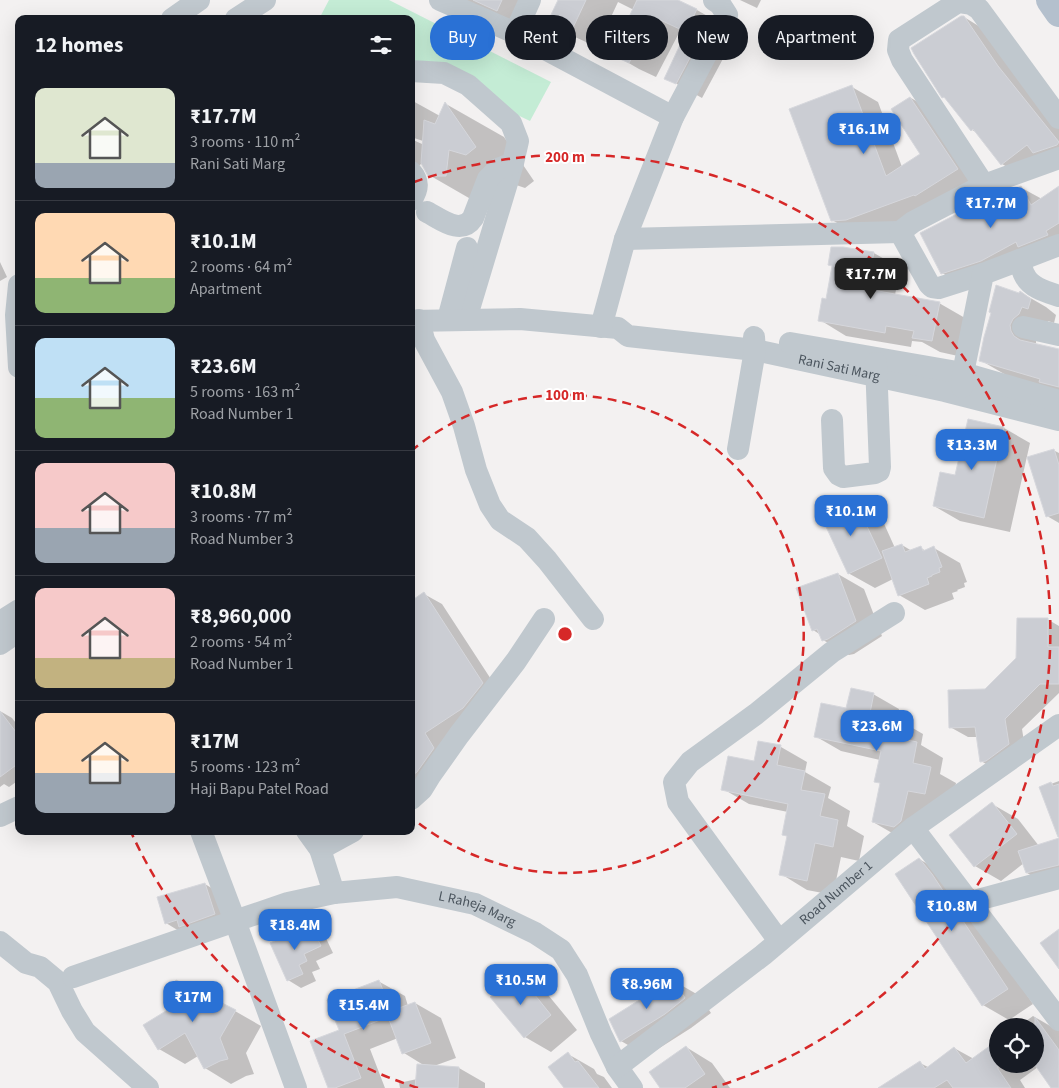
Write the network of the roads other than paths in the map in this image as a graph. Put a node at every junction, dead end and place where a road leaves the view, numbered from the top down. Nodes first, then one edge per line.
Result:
1 (200, 0) edge
2 (265, 0) edge
3 (440, 0) edge
4 (530, 0) edge
5 (714, 0) edge
6 (1050, 0) edge
7 (974, 2) edge
8 (1059, 14) edge
9 (178, 15) edge
10 (242, 15) edge
11 (523, 15) edge
12 (505, 29) edge
13 (566, 60) edge
14 (415, 71) edge
15 (674, 117) junction
16 (1059, 118) edge
17 (1059, 158) edge
18 (513, 163) junction
19 (415, 178) edge
20 (984, 185) junction
21 (415, 194) edge
22 (415, 194) edge
23 (419, 206) edge
24 (900, 232) junction
25 (625, 239) junction
26 (1059, 245) edge
27 (467, 248) dead end
28 (1020, 260) junction
29 (983, 274) junction
30 (1059, 296) edge
31 (457, 319) junction
32 (415, 320) edge
33 (609, 327) junction
34 (1023, 327) dead end
35 (1059, 335) edge
36 (754, 344) junction
37 (876, 367) junction
38 (963, 373) junction
39 (962, 395) junction
40 (1059, 401) edge
41 (832, 420) dead end
42 (1059, 420) edge
43 (738, 449) dead end
44 (894, 613) dead end
45 (15, 617) edge
46 (544, 619) dead end
47 (593, 619) dead end
48 (5, 634) edge
49 (1059, 726) edge
50 (415, 795) edge
51 (15, 809) edge
52 (0, 816) edge
53 (913, 828) junction
54 (203, 835) edge
55 (336, 835) edge
56 (314, 840) edge
57 (1059, 878) edge
58 (334, 892) junction
59 (970, 902) junction
60 (235, 920) junction
61 (779, 941) junction
62 (0, 942) edge
63 (73, 977) dead end
64 (1058, 1015) edge
65 (617, 1067) junction
66 (148, 1088) edge
67 (296, 1088) edge
68 (632, 1088) edge

1 - 9 street
2 - 10 street
3 - 12 street
4 - 11 street
5 - 15 street
6 - 8 main road
7 - 16 street
7 - 20 street
13 - 15 street
14 - 18 street
15 - 25 street
17 - 20 street
18 - 23 street
18 - 31 street
19 - 21 street
20 - 24 street
22 - 23 street
24 - 25 street
24 - 29 street
25 - 33 street
26 - 28 street
27 - 31 street
28 - 29 street
28 - 30 street
29 - 38 street
31 - 32 street, Rani Sati Marg
31 - 33 street, Rani Sati Marg
32 - 47 street
33 - 36 street, Rani Sati Marg
34 - 35 street
36 - 37 street, Rani Sati Marg
36 - 43 street
37 - 38 street, Rani Sati Marg
37 - 39 street, Rani Sati Marg
37 - 41 street
38 - 39 street
38 - 40 street, Rani Sati Marg
39 - 42 street, Rani Sati Marg
44 - 61 street
45 - 48 street
46 - 50 street
49 - 53 street, Road Number 1
51 - 52 street
53 - 59 street
53 - 61 street, Road Number 1
54 - 60 street
55 - 56 street
56 - 58 street
57 - 59 street
58 - 60 street, L Raheja Marg
58 - 65 street, L Raheja Marg
59 - 64 street
60 - 63 street, L Raheja Marg
60 - 67 street
61 - 65 street, Road Number 1
62 - 66 street
65 - 68 street, L Raheja Marg

